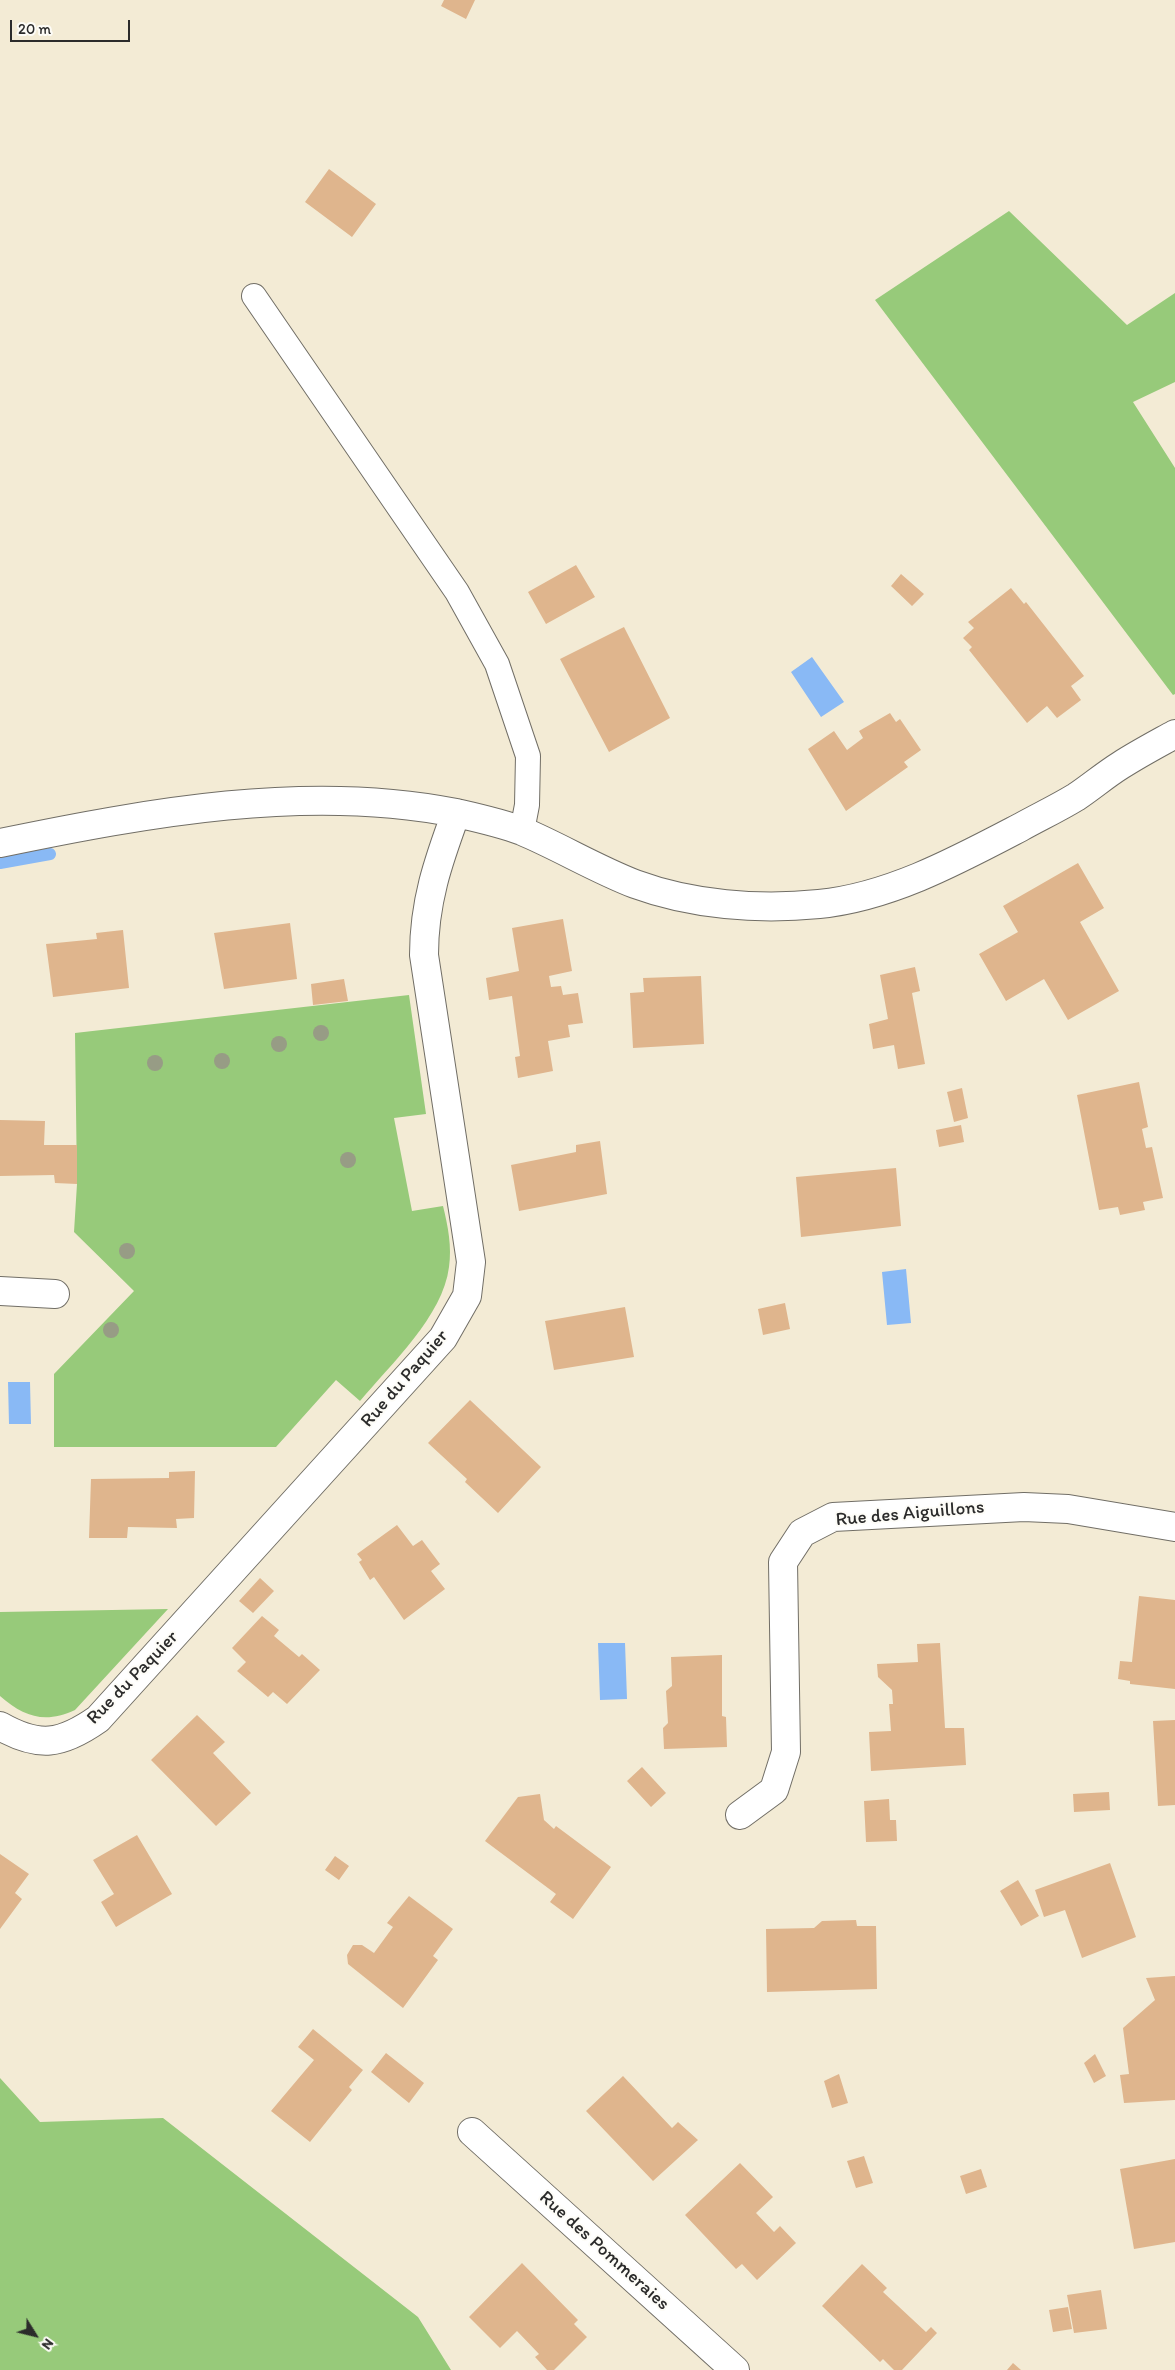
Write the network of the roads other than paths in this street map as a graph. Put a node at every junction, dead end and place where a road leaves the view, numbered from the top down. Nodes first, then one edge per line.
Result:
1 (254, 296) dead end
2 (1175, 734) edge
3 (456, 813) junction
4 (522, 831) junction
5 (0, 843) edge
6 (0, 1291) edge
7 (55, 1294) dead end
8 (1175, 1527) edge
9 (0, 1726) edge
10 (740, 1815) dead end
11 (472, 2132) dead end
12 (735, 2370) edge

1 - 4 lane
2 - 4 street
3 - 4 street
3 - 5 street
3 - 9 street, Rue du Paquier
6 - 7 street
8 - 10 street, Rue des Aiguillons
11 - 12 street, Rue des Pommeraies

